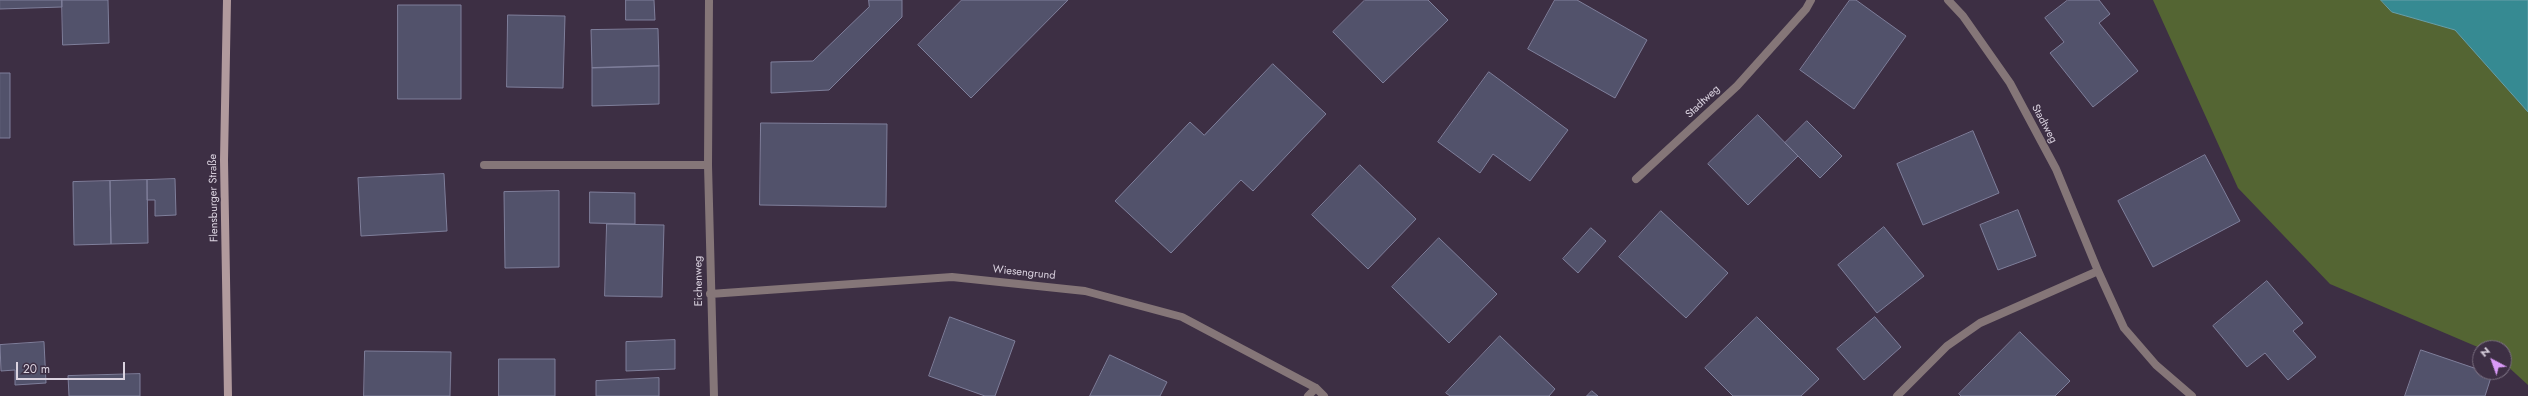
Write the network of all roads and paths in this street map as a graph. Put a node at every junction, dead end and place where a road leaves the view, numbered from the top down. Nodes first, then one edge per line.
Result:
1 (227, 0) edge
2 (709, 0) edge
3 (1811, 0) edge
4 (1948, 0) edge
5 (484, 165) dead end
6 (708, 165) junction
7 (1636, 179) dead end
8 (2098, 271) junction
9 (710, 294) junction
10 (1316, 388) junction
11 (228, 396) edge
12 (714, 396) edge
13 (1308, 396) edge
14 (1324, 396) edge
15 (1897, 396) edge
16 (2192, 396) edge

1 - 11 street, Flensburger Straße
2 - 6 street, Eichenweg
3 - 7 street, Stadtweg
4 - 8 street, Stadtweg
5 - 6 street
6 - 9 street, Eichenweg
8 - 15 street
8 - 16 street, Stadtweg
9 - 10 street, Wiesengrund
9 - 12 street, Eichenweg
10 - 13 street
10 - 14 street, Wiesengrund

